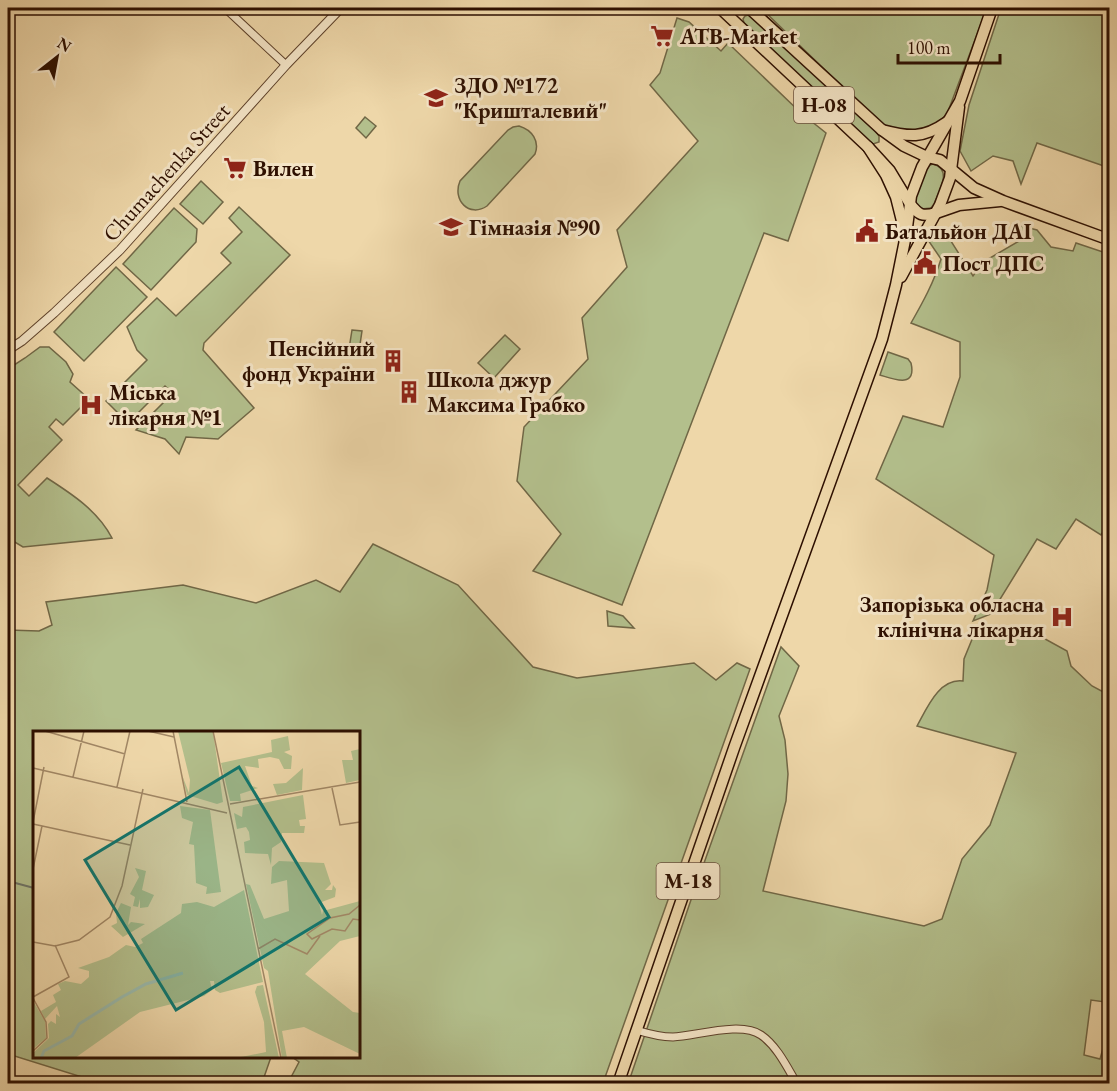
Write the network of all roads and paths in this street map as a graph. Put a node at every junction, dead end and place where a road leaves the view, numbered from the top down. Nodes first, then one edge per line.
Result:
1 (225, 8) edge
2 (341, 8) edge
3 (749, 8) edge
4 (992, 8) edge
5 (726, 10) edge
6 (286, 65) junction
7 (960, 100) junction
8 (950, 120) junction
9 (882, 130) junction
10 (868, 147) junction
11 (927, 157) junction
12 (951, 169) junction
13 (1003, 201) junction
14 (910, 204) junction
15 (936, 213) junction
16 (906, 235) junction
17 (1110, 240) edge
18 (896, 285) junction
19 (8, 350) edge
20 (636, 1030) junction
21 (618, 1083) edge
22 (797, 1083) edge

1 - 6 street
2 - 6 street, Chumachenka Street
3 - 9 main road, Н-08
4 - 7 main road, М-18
5 - 10 main road, Н-08
6 - 19 street, Chumachenka Street
7 - 8 main road, М-18
7 - 12 main road, М-18
8 - 9 main road
8 - 11 main road, М-18
9 - 11 main road, Н-08
10 - 14 main road, Н-08
10 - 16 main road
11 - 12 main road, Н-08
11 - 14 main road, М-18
12 - 13 main road, Н-08
12 - 15 main road, М-18
13 - 15 main road, Н-08
13 - 17 main road, Н-08
14 - 15 main road
14 - 16 main road, М-18
15 - 18 main road, М-18
16 - 18 main road, М-18
18 - 20 main road, М-18
20 - 21 main road, М-18
20 - 22 street

